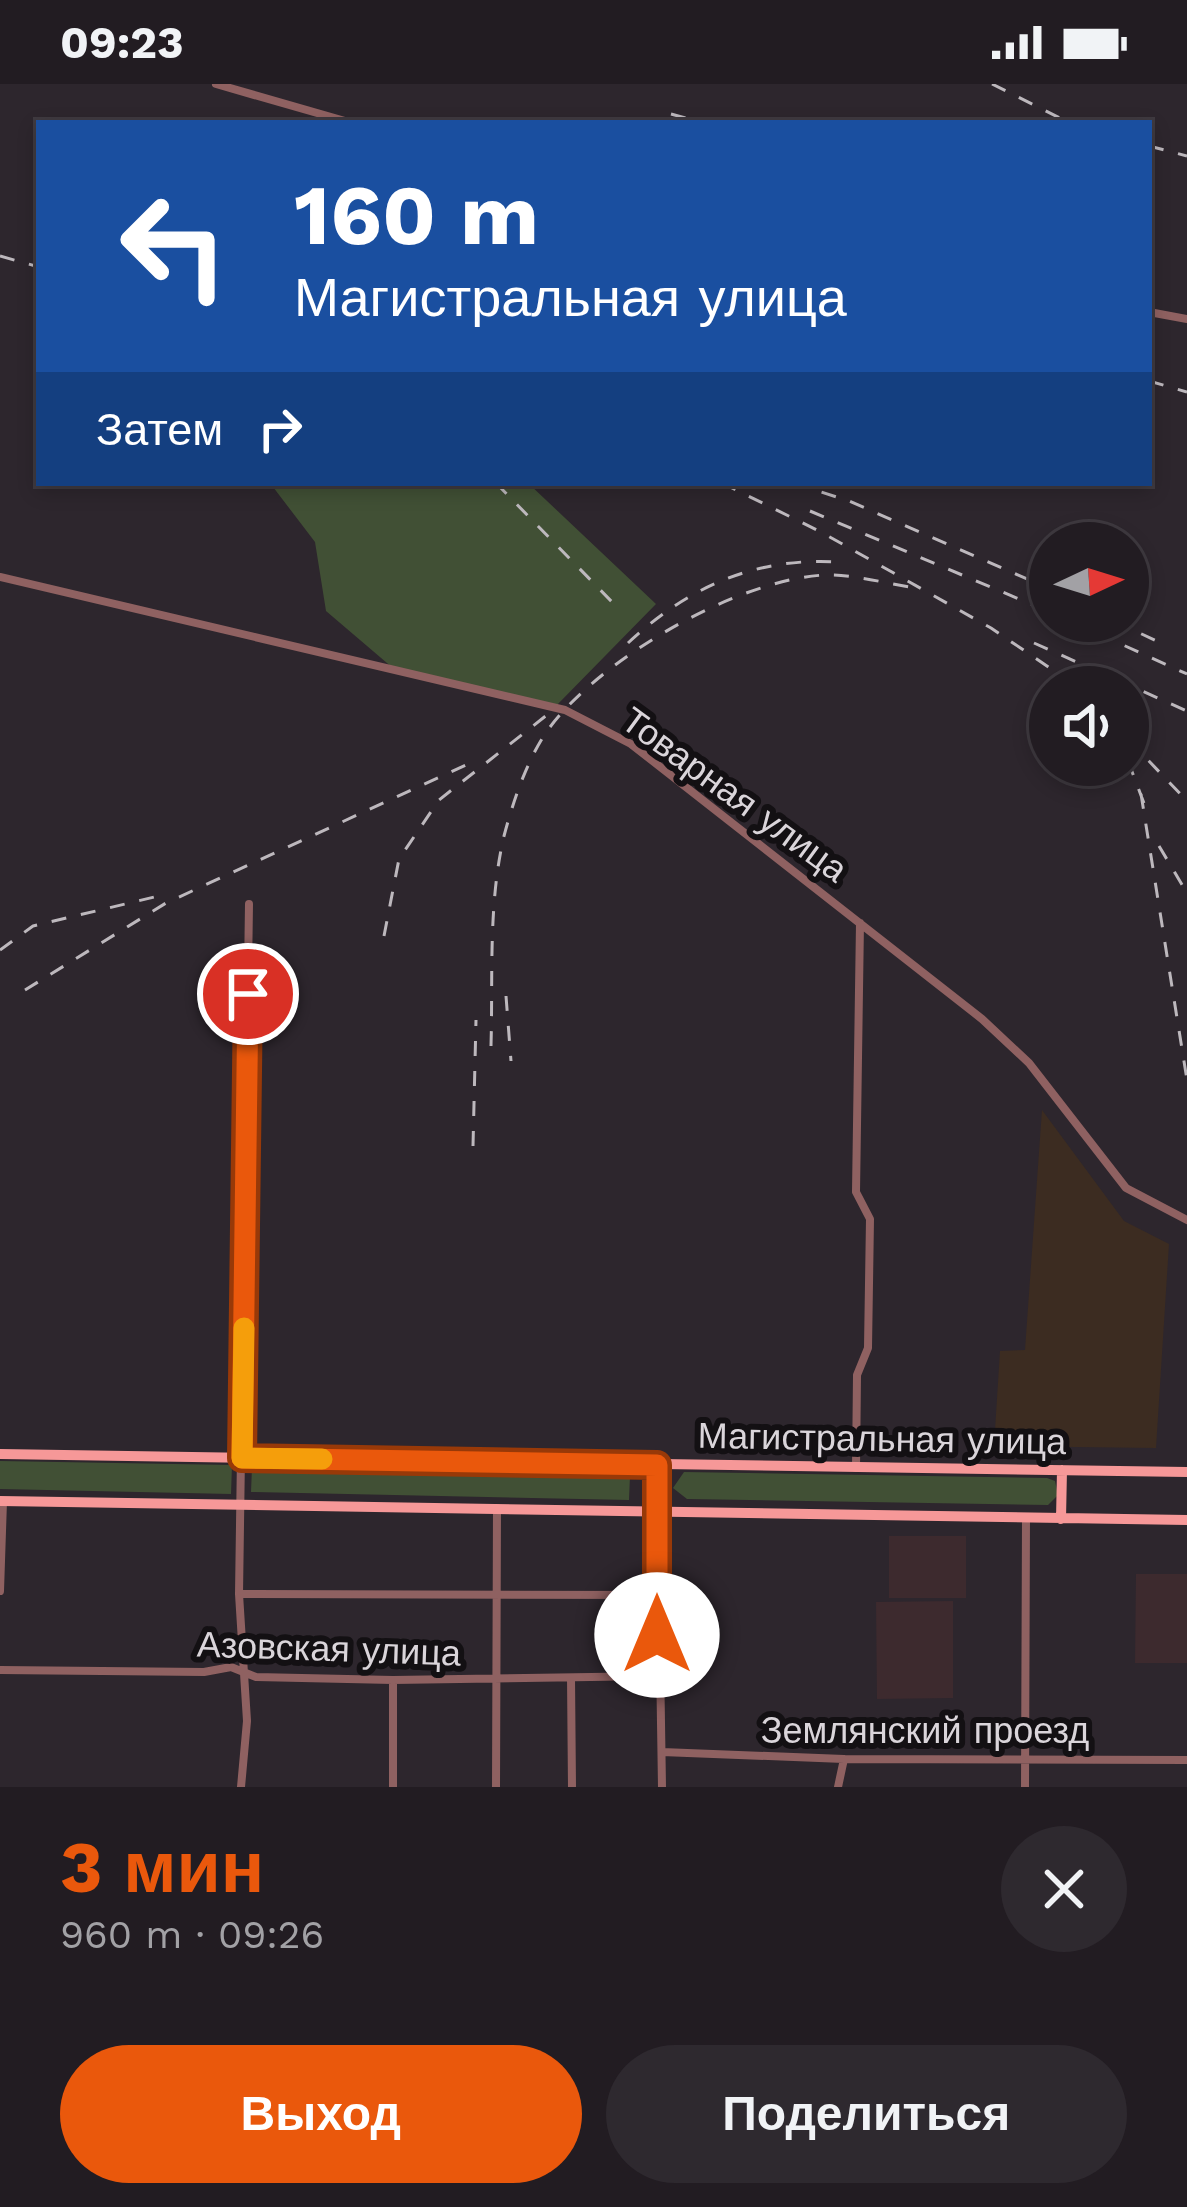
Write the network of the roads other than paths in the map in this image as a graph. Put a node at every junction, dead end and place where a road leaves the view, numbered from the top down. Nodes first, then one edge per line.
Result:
1 (216, 84) edge
2 (342, 120) edge
3 (1152, 313) edge
4 (1187, 319) edge
5 (0, 577) edge
6 (249, 904) dead end
7 (860, 921) junction
8 (1187, 1220) edge
9 (0, 1454) edge
10 (242, 1458) junction
11 (657, 1465) junction
12 (856, 1468) junction
13 (1062, 1470) junction
14 (1187, 1472) edge
15 (2, 1501) edge
16 (242, 1505) junction
17 (497, 1508) junction
18 (657, 1510) junction
19 (1026, 1518) junction
20 (1060, 1519) junction
21 (1187, 1520) edge
22 (0, 1591) edge
23 (239, 1594) junction
24 (657, 1594) junction
25 (496, 1597) junction
26 (0, 1670) edge
27 (240, 1672) junction
28 (657, 1676) junction
29 (496, 1678) junction
30 (571, 1678) junction
31 (393, 1679) junction
32 (662, 1752) junction
33 (1026, 1756) junction
34 (844, 1760) junction
35 (1187, 1760) edge
36 (242, 1787) edge
37 (393, 1787) edge
38 (496, 1787) edge
39 (572, 1787) edge
40 (662, 1787) edge
41 (838, 1787) edge
42 (1025, 1787) edge

1 - 2 street
3 - 4 street
5 - 7 street, Товарная улица
6 - 10 street
7 - 8 street, Товарная улица
7 - 12 street
9 - 10 main road, Магистральная улица
10 - 11 main road, Магистральная улица
10 - 16 street
11 - 12 main road, Магистральная улица
11 - 18 street
12 - 13 main road, Магистральная улица
13 - 14 main road, Магистральная улица
13 - 20 main road
15 - 16 main road
15 - 22 street
16 - 17 main road
16 - 23 street
17 - 18 main road
17 - 25 street
18 - 19 main road
18 - 24 street
19 - 20 main road
19 - 33 street
20 - 21 main road
23 - 25 street
23 - 27 street
24 - 25 street
24 - 28 street
25 - 29 street
26 - 27 street, Азовская улица
27 - 31 street, Азовская улица
27 - 36 street
28 - 30 street, Азовская улица
28 - 32 street
29 - 30 street, Азовская улица
29 - 31 street, Азовская улица
29 - 38 street
30 - 39 street
31 - 37 street
32 - 34 street, Землянский проезд
32 - 40 street
33 - 34 street, Землянский проезд
33 - 35 street, Землянский проезд
33 - 42 street
34 - 41 street

